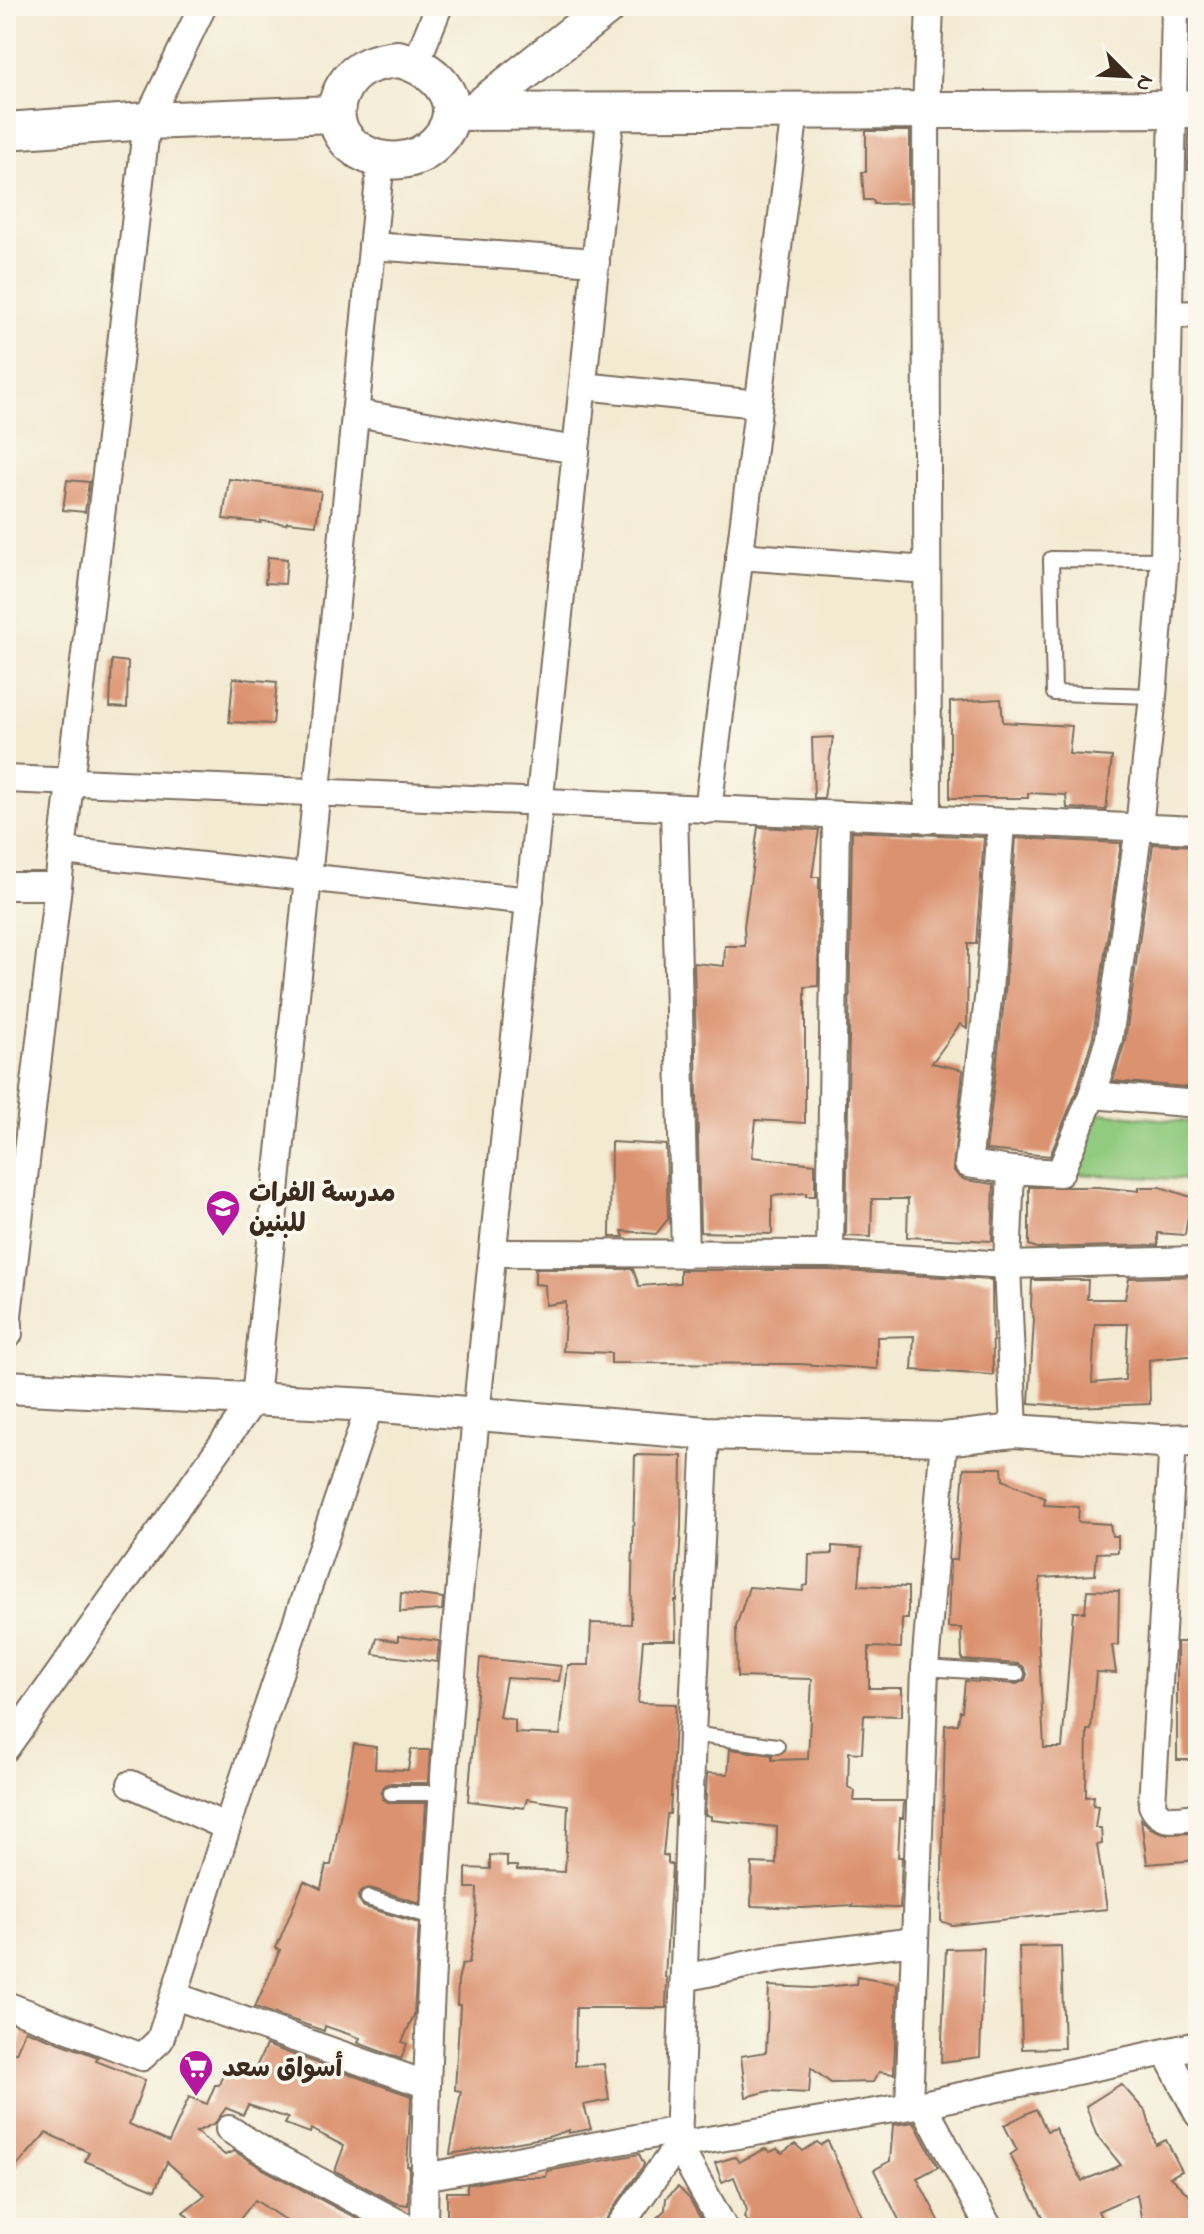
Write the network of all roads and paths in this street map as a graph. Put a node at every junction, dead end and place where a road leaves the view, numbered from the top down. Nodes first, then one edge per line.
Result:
1 (203, 6) edge
2 (439, 6) edge
3 (608, 6) edge
4 (930, 6) edge
5 (1182, 9) edge
6 (416, 63) junction
7 (926, 110) junction
8 (1185, 110) edge
9 (611, 111) junction
10 (795, 111) junction
11 (463, 112) junction
12 (334, 114) junction
13 (147, 121) junction
14 (6, 131) edge
15 (381, 160) junction
16 (372, 246) junction
17 (596, 262) junction
18 (1198, 314) edge
19 (1169, 315) junction
20 (583, 386) junction
21 (758, 404) junction
22 (355, 413) junction
23 (576, 450) junction
24 (739, 556) junction
25 (1164, 560) junction
26 (927, 570) junction
27 (1153, 696) junction
28 (6, 779) edge
29 (71, 782) junction
30 (317, 793) junction
31 (540, 803) junction
32 (674, 809) junction
33 (708, 810) junction
34 (836, 816) junction
35 (928, 820) junction
36 (1001, 823) junction
37 (1139, 827) junction
38 (1198, 830) edge
39 (62, 851) junction
40 (308, 877) junction
41 (6, 886) edge
42 (58, 886) junction
43 (530, 901) junction
44 (1092, 1095) junction
45 (1198, 1104) edge
46 (16, 1152) edge
47 (1011, 1170) junction
48 (493, 1253) junction
49 (685, 1254) junction
50 (830, 1254) junction
51 (1197, 1255) edge
52 (1007, 1265) junction
53 (6, 1324) edge
54 (6, 1333) edge
55 (6, 1387) edge
56 (255, 1398) junction
57 (370, 1405) junction
58 (476, 1412) junction
59 (1014, 1431) junction
60 (706, 1433) junction
61 (944, 1439) junction
62 (1198, 1440) edge
63 (1161, 1441) junction
64 (925, 1668) junction
65 (1017, 1674) dead end
66 (692, 1734) junction
67 (777, 1746) dead end
68 (6, 1748) edge
69 (131, 1784) dead end
70 (391, 1793) dead end
71 (444, 1793) junction
72 (1198, 1817) edge
73 (227, 1827) junction
74 (368, 1898) dead end
75 (436, 1918) junction
76 (915, 1941) junction
77 (684, 1978) junction
78 (175, 1996) junction
79 (6, 2005) edge
80 (1198, 2045) edge
81 (1166, 2053) junction
82 (425, 2084) junction
83 (916, 2105) junction
84 (1198, 2114) edge
85 (229, 2129) dead end
86 (679, 2138) junction
87 (424, 2177) junction
88 (408, 2228) edge
89 (424, 2228) edge
90 (618, 2228) edge
91 (724, 2228) edge
92 (989, 2228) edge

1 - 13 street
2 - 6 street
3 - 11 main road
4 - 7 street
5 - 8 street
6 - 11 main road
6 - 12 main road
7 - 8 main road
7 - 10 main road
7 - 26 street
8 - 19 street
9 - 10 main road
9 - 11 main road
9 - 17 street
10 - 21 street
11 - 15 main road
12 - 13 main road
12 - 15 main road
13 - 14 main road
13 - 29 street
15 - 16 street
16 - 17 street
16 - 22 street
17 - 20 street
18 - 19 street
19 - 25 street
20 - 21 street
20 - 23 street
21 - 24 street
22 - 23 street
22 - 30 street
23 - 31 street
24 - 26 street
24 - 33 street
25 - 27 street
25 - 27 lane
26 - 35 street
27 - 37 street
28 - 29 street
29 - 30 street
29 - 39 street
30 - 31 street
30 - 40 street
31 - 32 street
31 - 43 street
32 - 33 street
32 - 49 street
33 - 34 street
34 - 35 street
34 - 50 street
35 - 36 street
36 - 37 street
36 - 47 street
37 - 38 street
37 - 44 street
39 - 40 street
39 - 42 street
40 - 43 street
40 - 56 street
41 - 42 street
42 - 46 street
43 - 48 street
44 - 45 street
44 - 47 street
46 - 53 street
47 - 52 street
48 - 49 street
48 - 58 street
49 - 50 street
50 - 52 street
51 - 52 street
52 - 59 street
53 - 54 street
55 - 56 street
56 - 57 street
56 - 68 street
57 - 58 street
57 - 73 street
58 - 60 street
58 - 71 street
59 - 61 street
59 - 63 street
60 - 61 street
60 - 66 street
61 - 64 street
62 - 63 street
63 - 72 street
64 - 65 lane
64 - 76 street
66 - 67 lane
66 - 77 street
69 - 73 street
70 - 71 lane
71 - 75 street
73 - 78 street
74 - 75 lane
75 - 82 street
76 - 77 street
76 - 83 street
77 - 86 street
78 - 79 street
78 - 82 street
80 - 81 street
81 - 83 street
81 - 84 street
82 - 87 street
83 - 86 street
83 - 92 street
85 - 88 street
86 - 87 street
86 - 90 street
86 - 91 street
87 - 89 street

